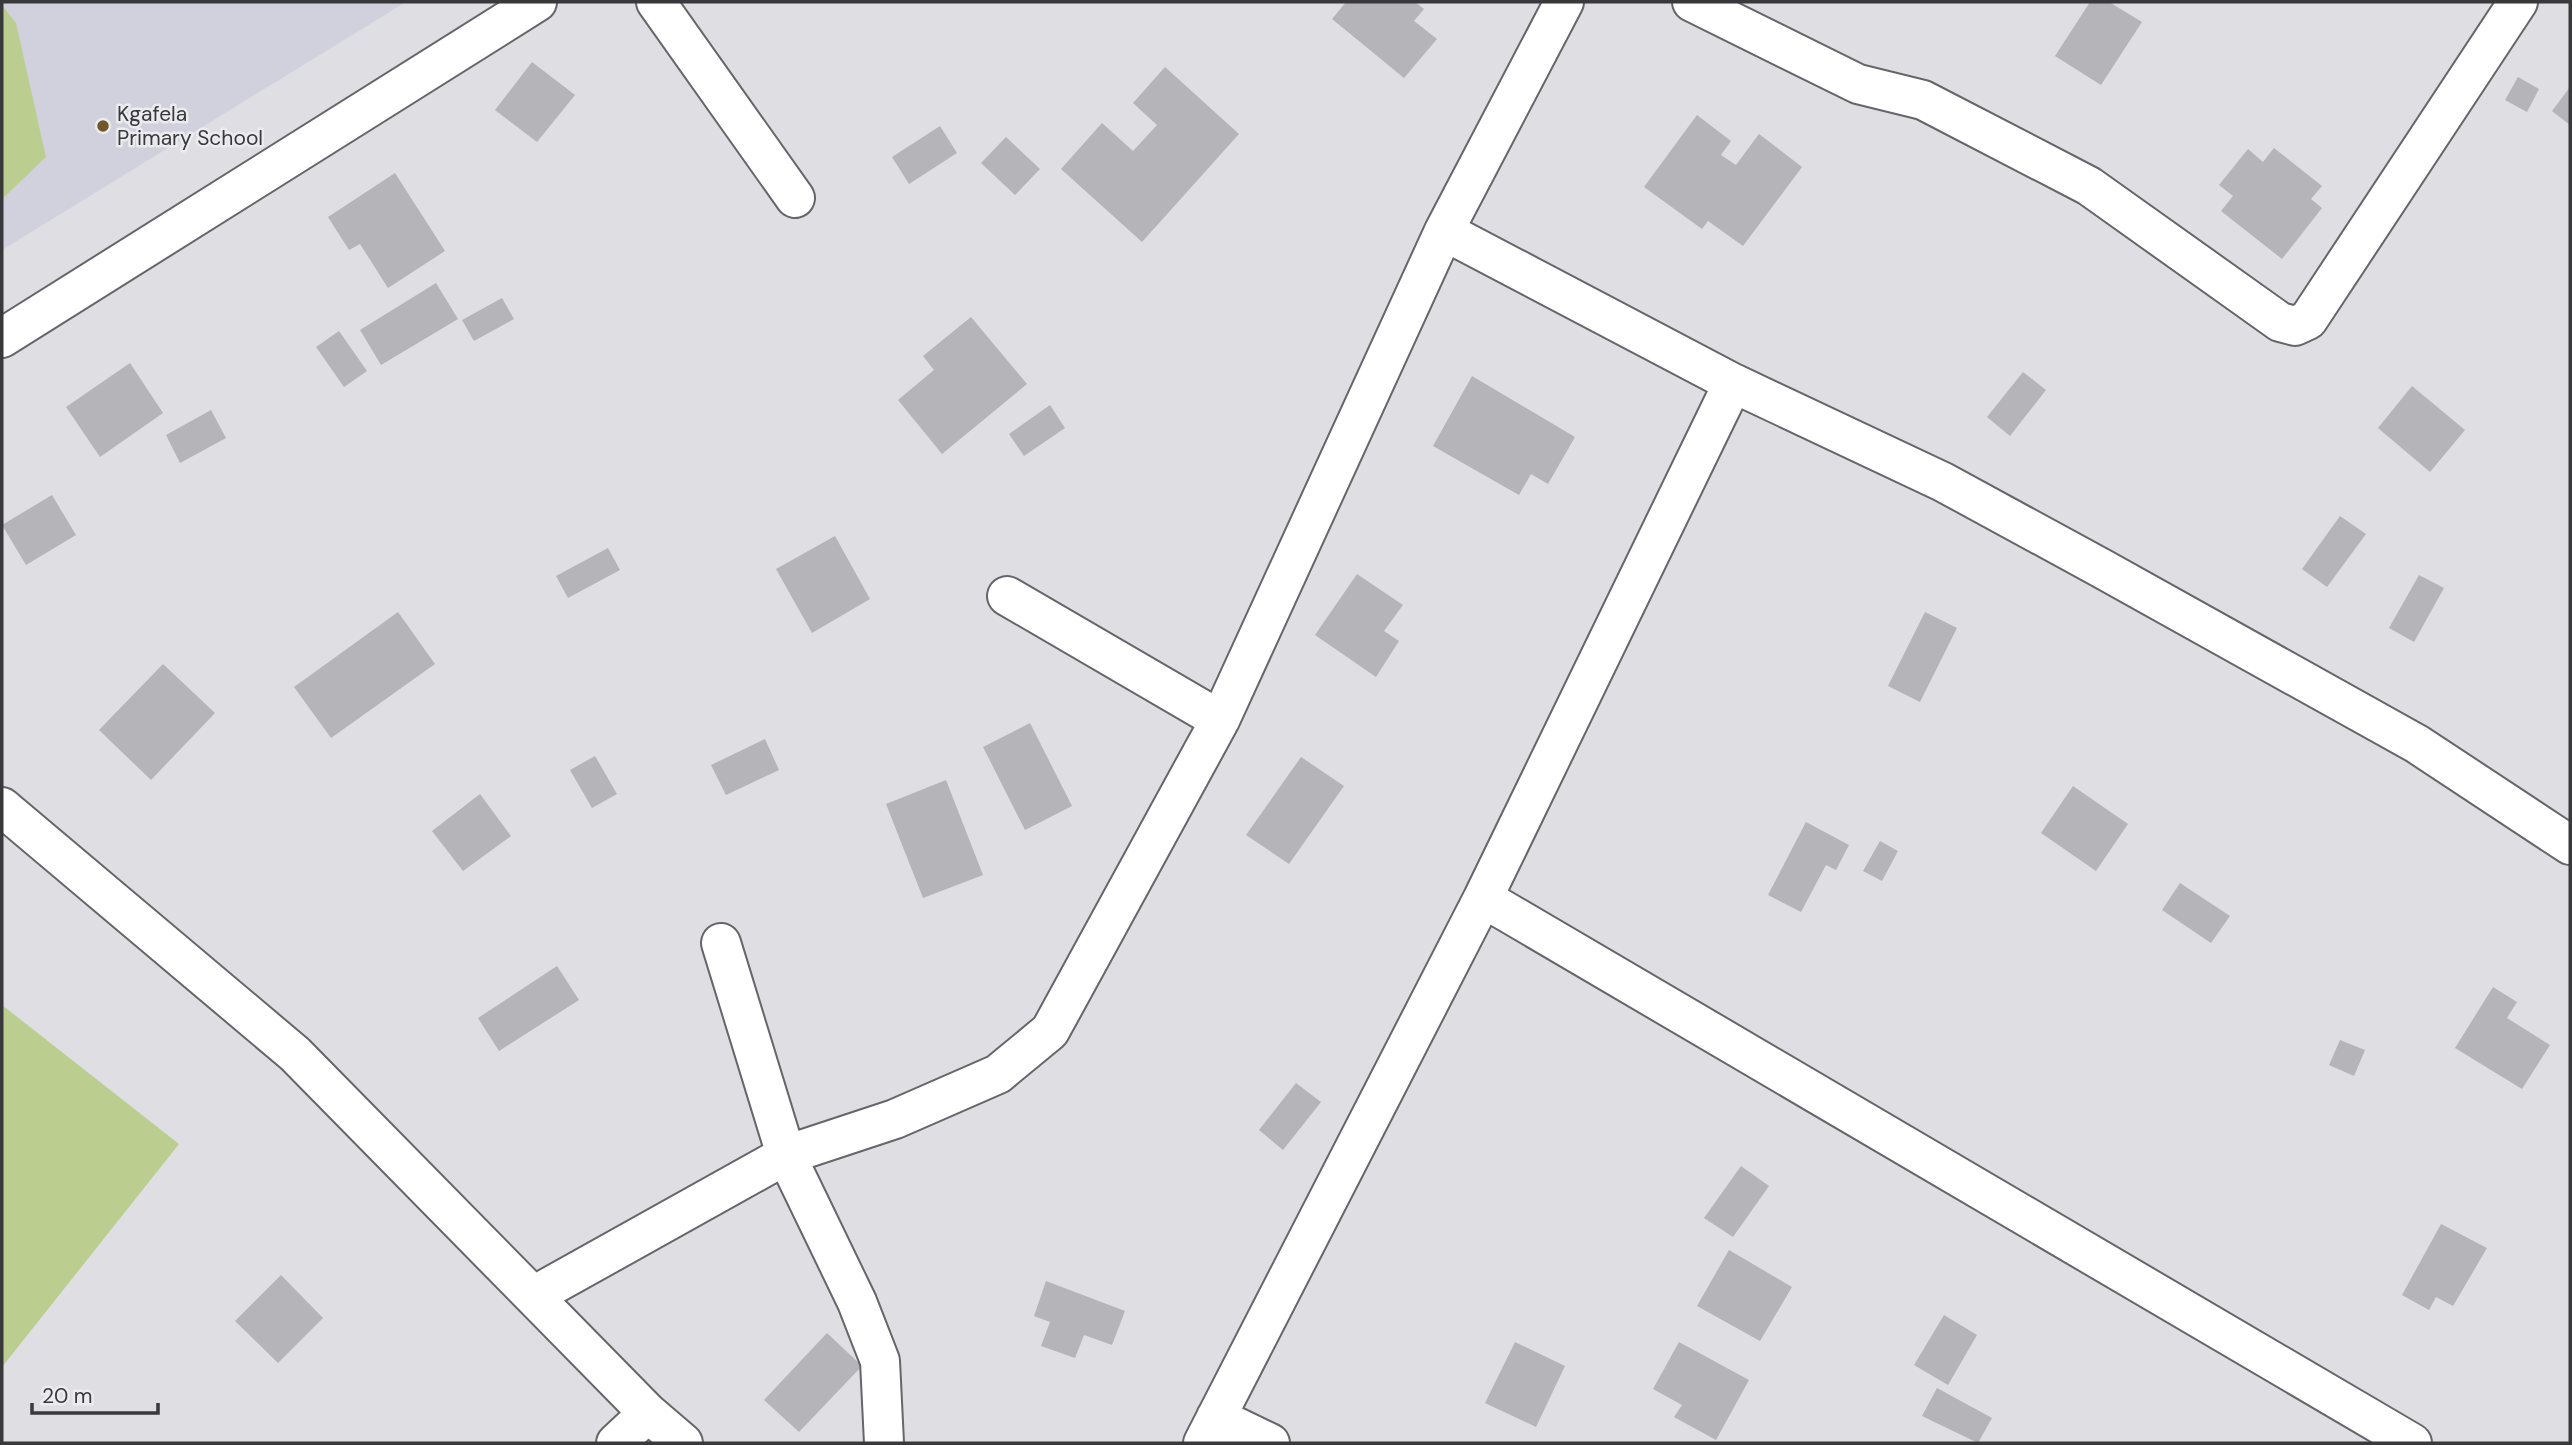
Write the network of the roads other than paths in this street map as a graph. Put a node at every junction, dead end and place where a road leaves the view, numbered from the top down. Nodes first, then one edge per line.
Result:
1 (537, 2) edge
2 (656, 2) edge
3 (1564, 2) edge
4 (1692, 2) edge
5 (2518, 2) edge
6 (795, 198) dead end
7 (1444, 231) junction
8 (2, 338) edge
9 (1732, 383) junction
10 (1007, 596) dead end
11 (1220, 720) junction
12 (2, 807) edge
13 (2570, 845) edge
14 (1483, 898) junction
15 (721, 943) dead end
16 (786, 1155) junction
17 (534, 1295) junction
18 (648, 1413) junction
19 (1209, 1430) edge
20 (616, 1443) edge
21 (683, 1443) edge
22 (884, 1443) edge
23 (1270, 1443) edge
24 (2412, 1443) edge

1 - 8 street
2 - 6 street
3 - 7 street
4 - 5 street
7 - 9 street
7 - 11 street
9 - 13 street
9 - 14 street
10 - 11 street
11 - 16 street
12 - 17 street
14 - 19 street
14 - 24 street
15 - 16 street
16 - 17 street
16 - 22 street
17 - 18 street
18 - 20 street
18 - 21 street
19 - 23 street

